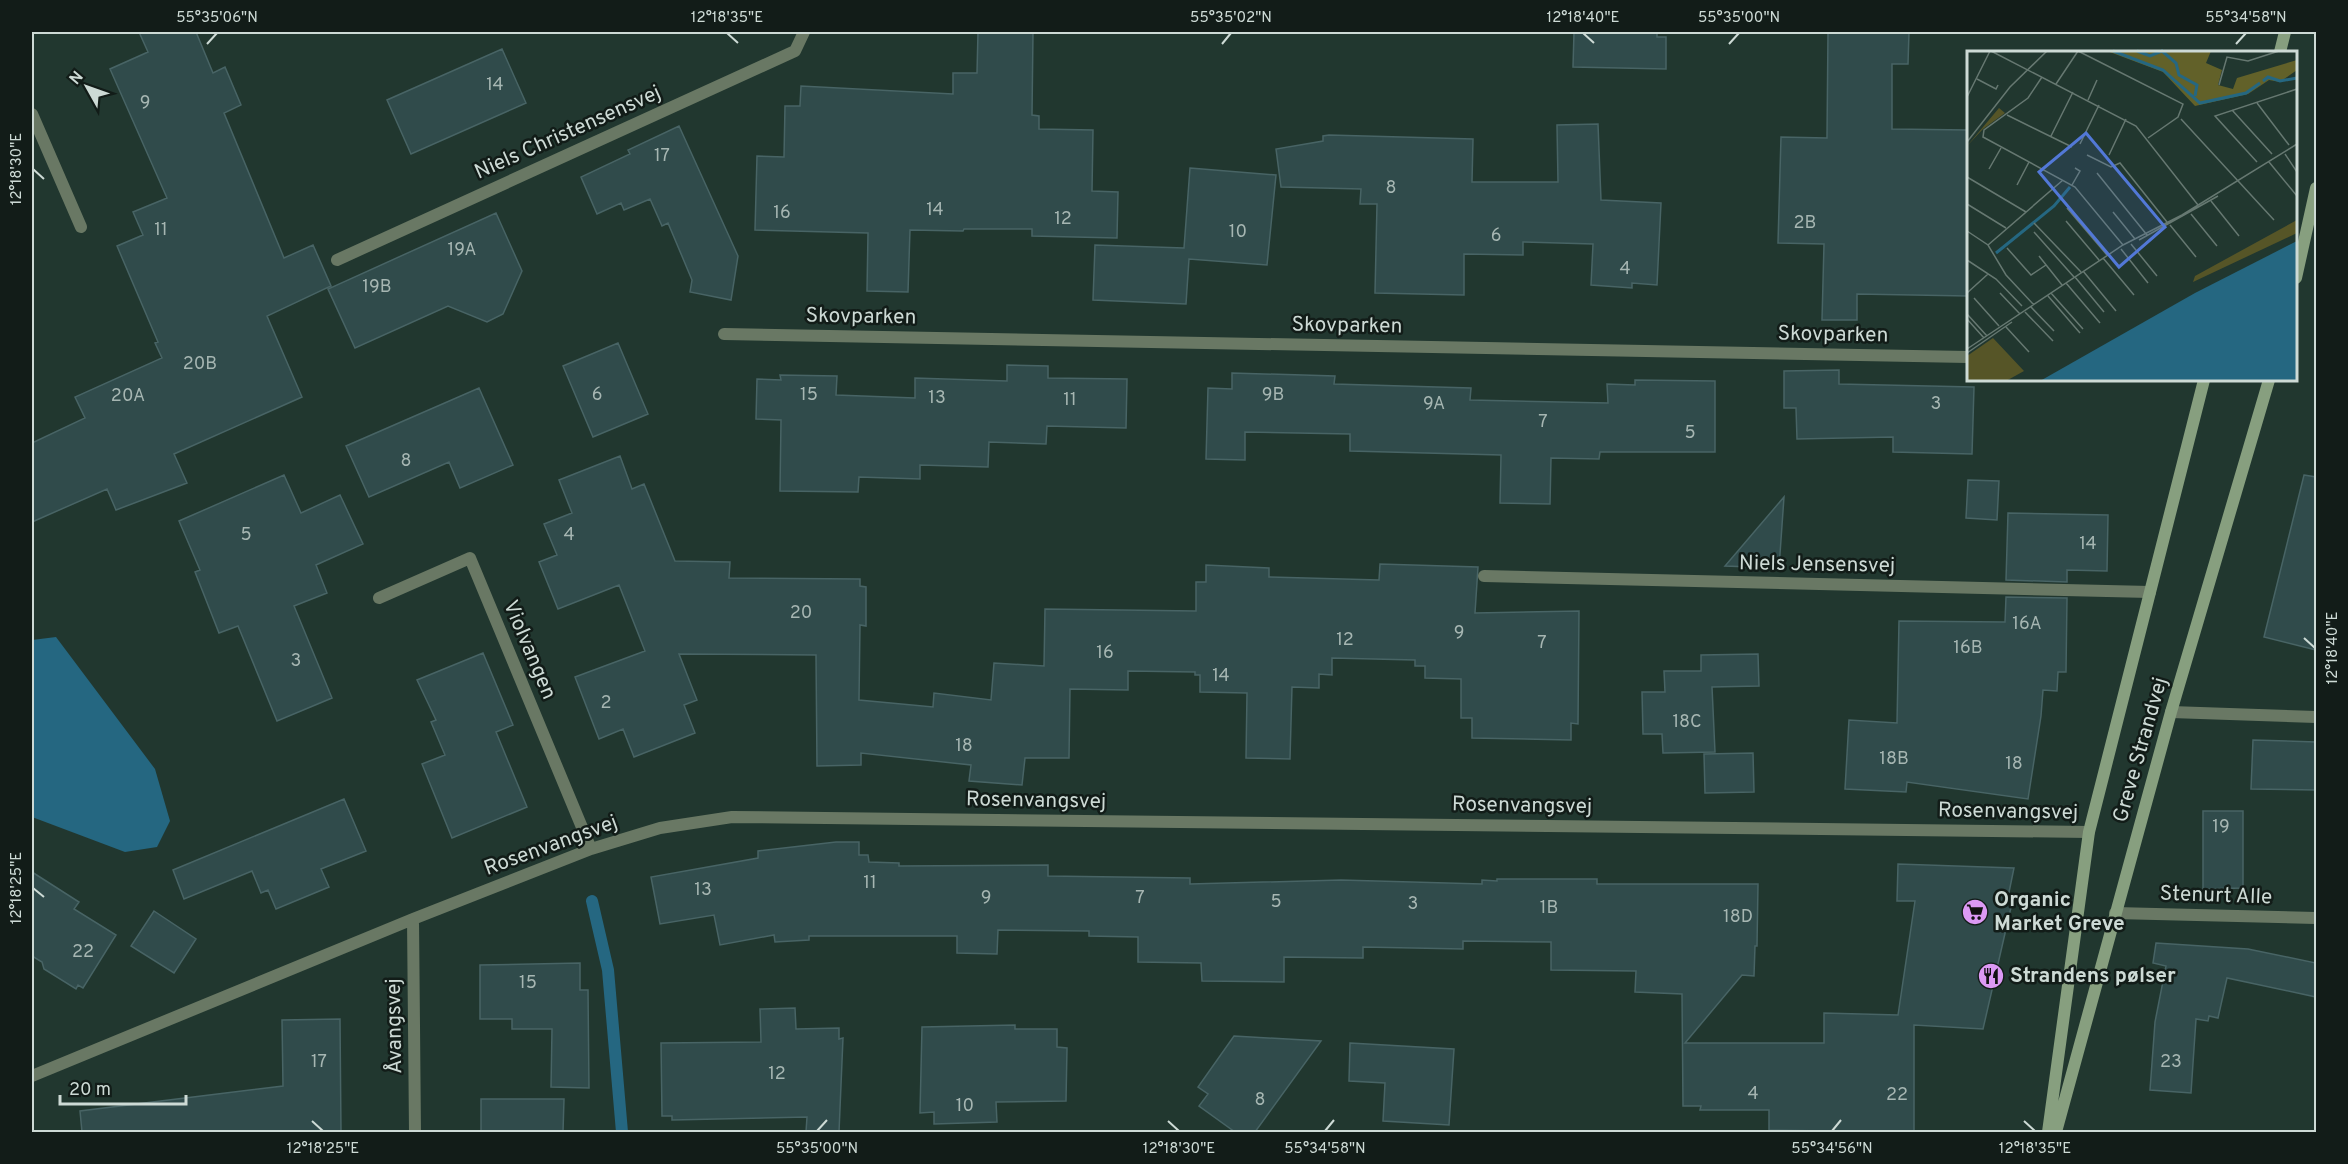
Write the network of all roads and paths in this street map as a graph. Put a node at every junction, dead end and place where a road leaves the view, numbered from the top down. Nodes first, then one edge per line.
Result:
1 (804, 32) edge
2 (2285, 32) edge
3 (2280, 51) edge
4 (32, 114) edge
5 (2316, 188) edge
6 (81, 227) dead end
7 (337, 260) dead end
8 (2297, 269) edge
9 (724, 334) dead end
10 (1967, 357) edge
11 (2204, 381) edge
12 (2269, 381) edge
13 (1484, 576) dead end
14 (2150, 592) junction
15 (379, 598) dead end
16 (2171, 712) junction
17 (2316, 717) edge
18 (2089, 832) junction
19 (591, 849) junction
20 (2115, 913) junction
21 (2316, 918) edge
22 (413, 919) junction
23 (32, 1076) edge
24 (415, 1132) edge
25 (2048, 1132) edge
26 (2056, 1132) edge

1 - 7 street, Niels Christensensvej
2 - 3 main road
4 - 6 street
5 - 8 main road
9 - 10 street, Skovparken
11 - 14 main road, Greve Strandvej
12 - 16 main road, Greve Strandvej
13 - 14 street, Niels Jensensvej
14 - 18 main road, Greve Strandvej
15 - 19 street, Violvangen
16 - 17 street
16 - 20 main road, Greve Strandvej
18 - 19 street, Rosenvangsvej
18 - 25 main road, Greve Strandvej
19 - 22 street, Rosenvangsvej
20 - 21 street, Stenurt Alle
20 - 26 main road, Greve Strandvej
22 - 23 street, Rosenvangsvej
22 - 24 street, Åvangsvej

